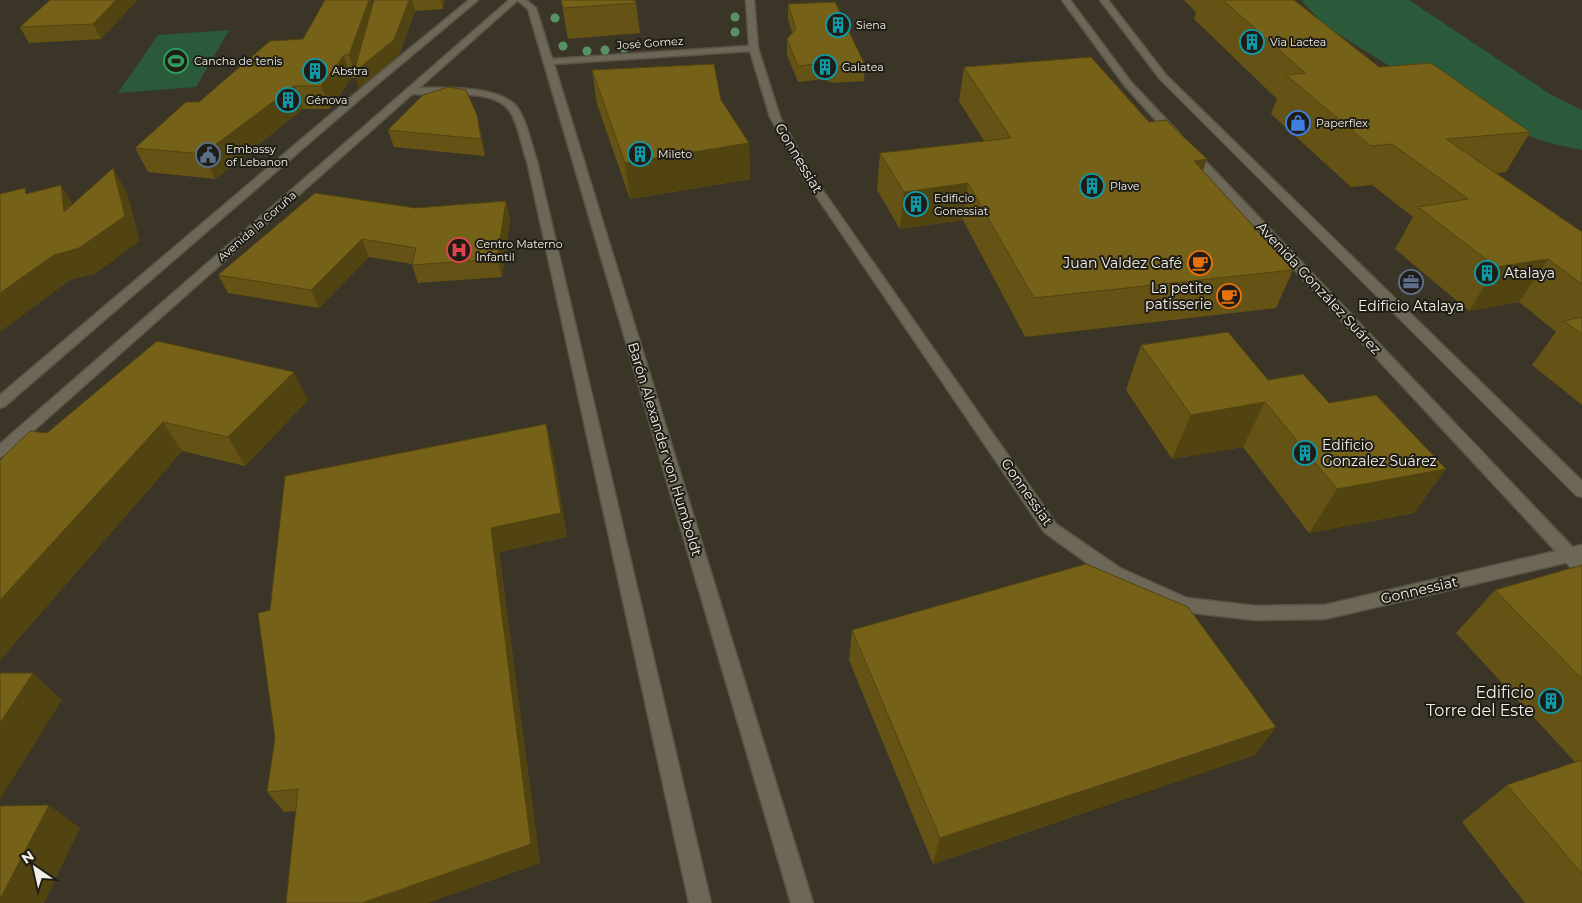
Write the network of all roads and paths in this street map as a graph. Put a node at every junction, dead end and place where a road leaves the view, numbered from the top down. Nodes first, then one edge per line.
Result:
1 (474, 0) edge
2 (514, 0) edge
3 (521, 0) edge
4 (750, 0) edge
5 (1066, 0) edge
6 (1104, 0) edge
7 (754, 48) junction
8 (548, 62) junction
9 (412, 91) junction
10 (0, 403) edge
11 (0, 452) edge
12 (1582, 491) edge
13 (1576, 554) edge
14 (1582, 568) edge
15 (700, 903) edge
16 (802, 903) edge

1 - 10 street
2 - 9 street, Avenida la Coruña
3 - 8 street, Barón Alexander von Humboldt
4 - 7 street, Gonnessiat
5 - 13 street, Avenida González Suárez
6 - 12 street
7 - 8 street, José Gomez
7 - 13 street, Gonnessiat
8 - 16 street, Barón Alexander von Humboldt
9 - 11 street, Avenida la Coruña
9 - 15 street
13 - 14 street, Avenida González Suárez

